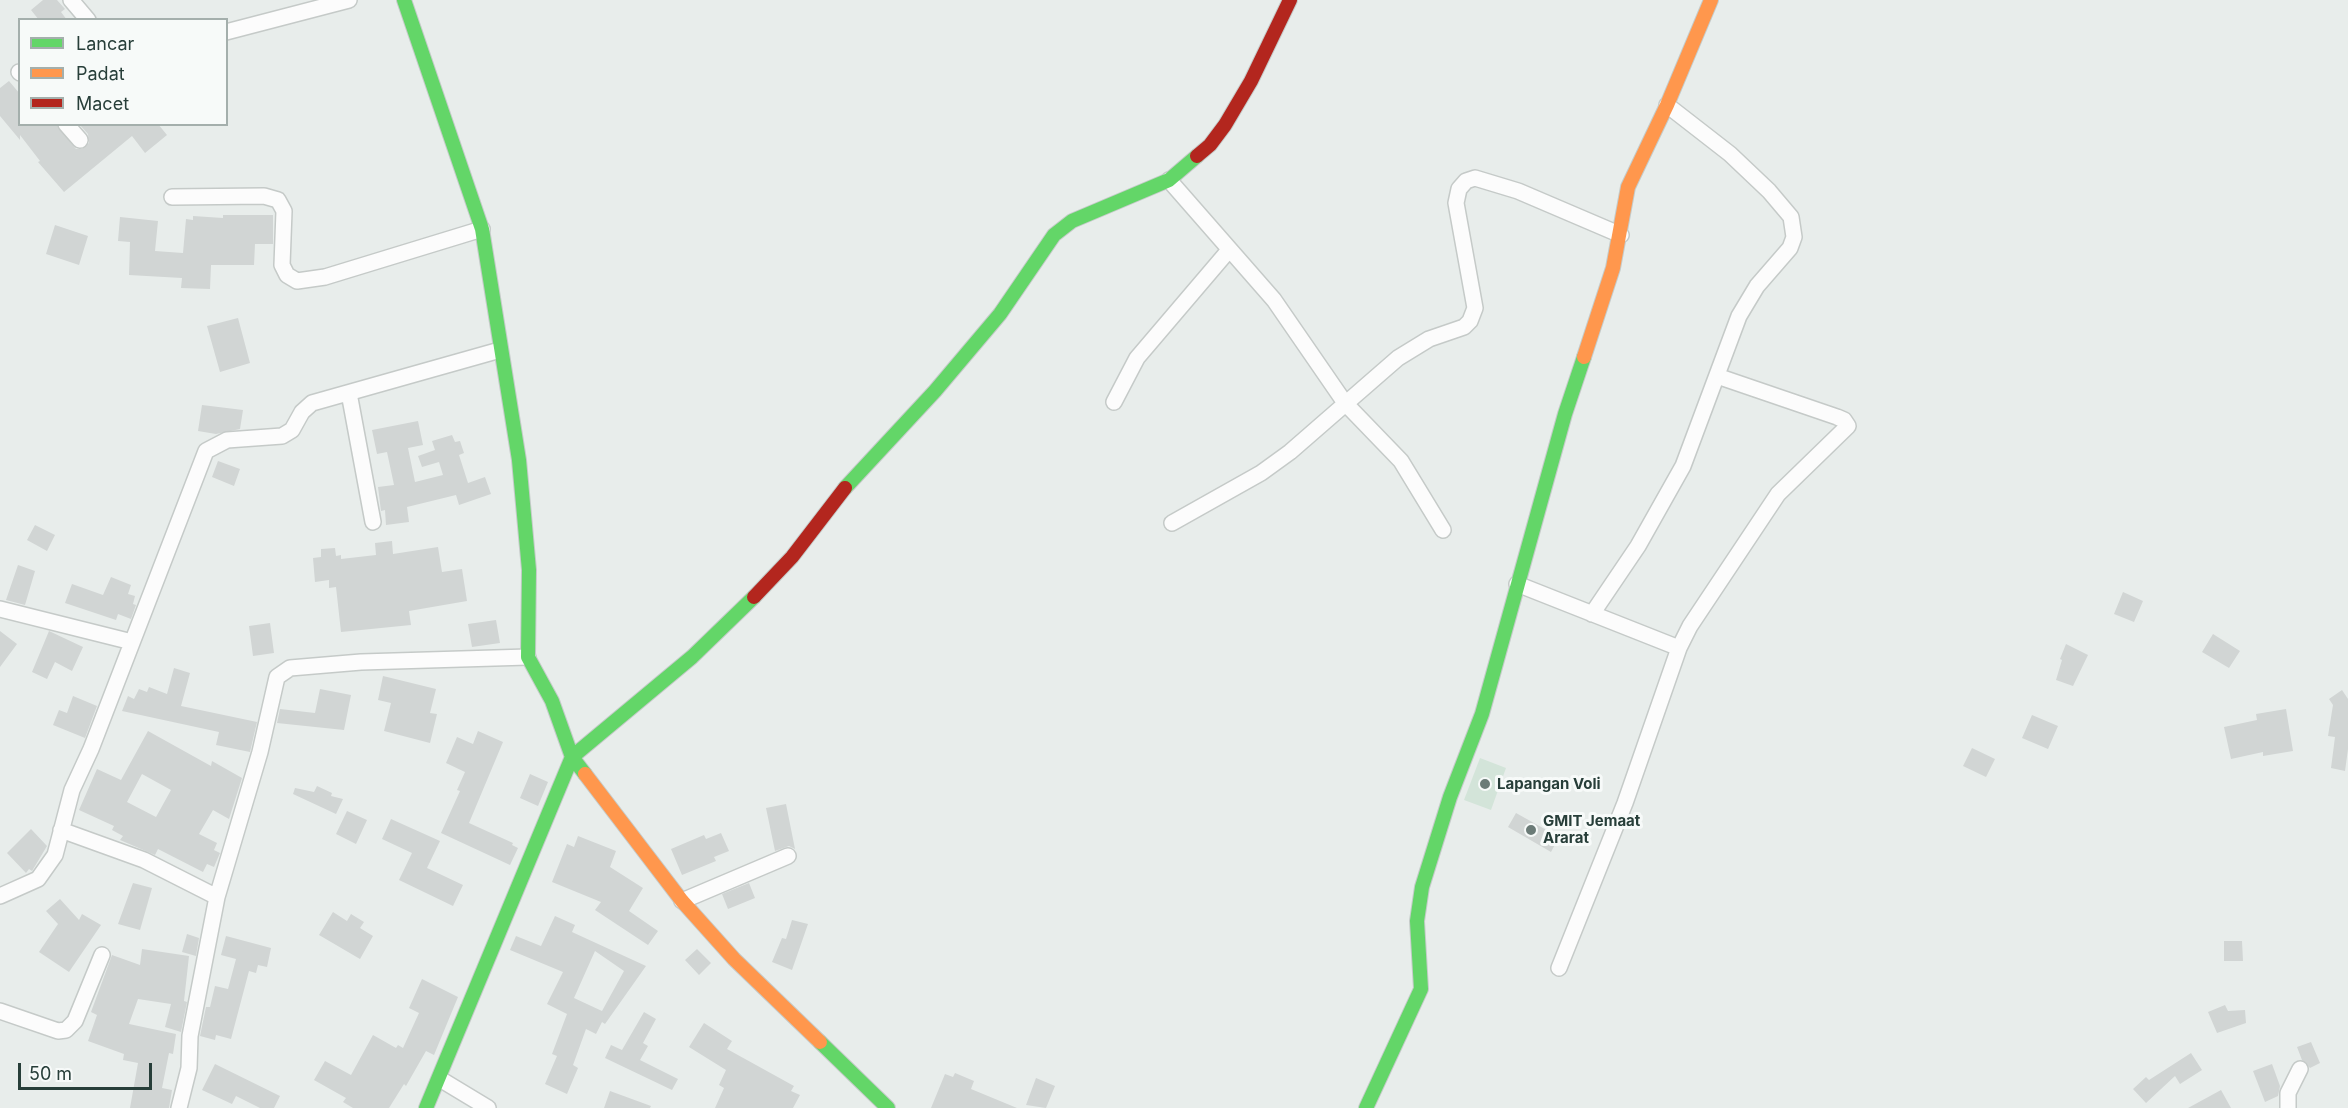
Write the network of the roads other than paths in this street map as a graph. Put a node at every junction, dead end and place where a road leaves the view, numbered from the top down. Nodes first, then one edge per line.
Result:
1 (71, 0) edge
2 (349, 0) edge
3 (404, 0) edge
4 (1290, 0) edge
5 (1711, 0) edge
6 (86, 18) edge
7 (228, 31) edge
8 (1666, 105) junction
9 (68, 126) edge
10 (80, 140) dead end
11 (1169, 180) junction
12 (172, 197) dead end
13 (482, 229) junction
14 (1621, 235) junction
15 (1229, 250) junction
16 (500, 350) junction
17 (1717, 376) junction
18 (350, 393) junction
19 (1114, 402) dead end
20 (1345, 403) junction
21 (373, 522) dead end
22 (1172, 523) dead end
23 (1443, 530) dead end
24 (1517, 584) junction
25 (0, 609) edge
26 (1592, 614) junction
27 (132, 642) junction
28 (1679, 648) junction
29 (528, 657) junction
30 (572, 757) junction
31 (61, 830) junction
32 (788, 856) dead end
33 (0, 896) edge
34 (217, 897) junction
35 (682, 901) junction
36 (102, 955) dead end
37 (1559, 968) dead end
38 (0, 1011) edge
39 (2300, 1069) dead end
40 (440, 1079) junction
41 (178, 1108) edge
42 (426, 1108) edge
43 (489, 1108) edge
44 (888, 1108) edge
45 (1366, 1108) edge
46 (2288, 1108) edge

1 - 6 street
2 - 7 street
3 - 13 street
4 - 11 street
5 - 8 street
8 - 14 street
8 - 17 street
9 - 10 street
11 - 15 street
11 - 30 street
12 - 13 street
13 - 16 street
14 - 20 street
14 - 24 street
15 - 19 street
15 - 20 street
16 - 18 street
16 - 29 street
17 - 26 street
17 - 28 street
18 - 21 street
18 - 27 street
20 - 22 street
20 - 23 street
24 - 26 street
24 - 45 street
25 - 27 street
26 - 28 street
27 - 31 street
28 - 37 street
29 - 30 street
29 - 34 street
30 - 35 street
30 - 40 street
31 - 33 street
31 - 34 street
32 - 35 street
34 - 41 street
35 - 44 street
36 - 38 street
39 - 46 street
40 - 42 street
40 - 43 street

